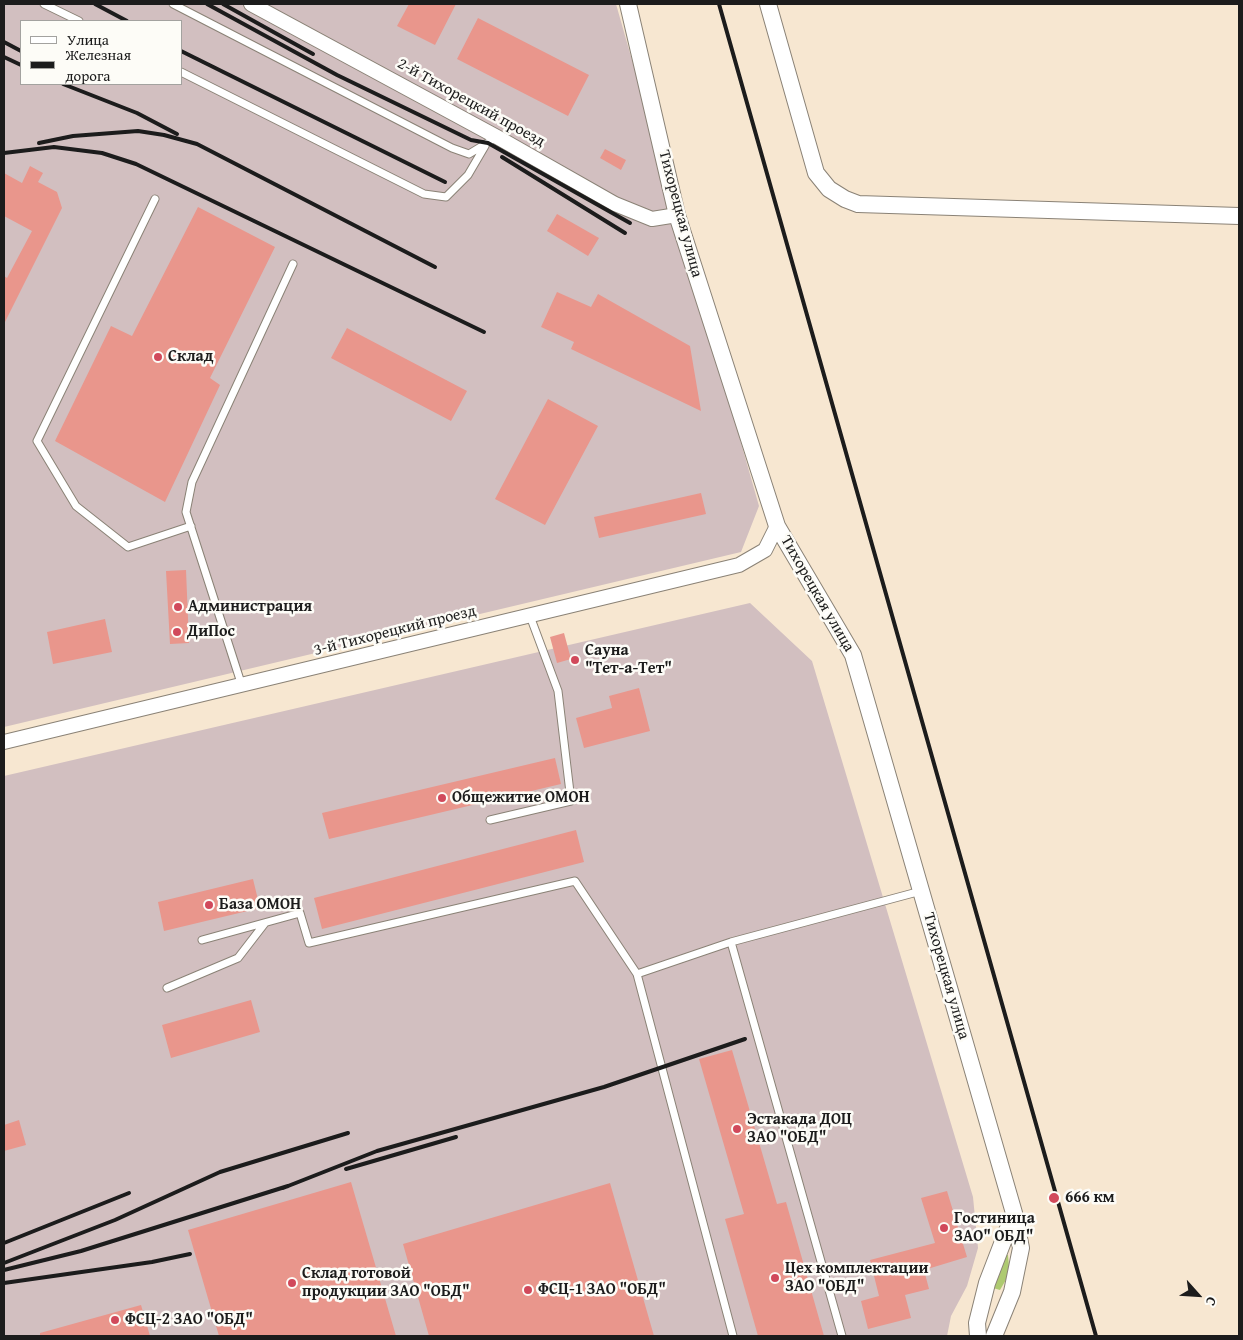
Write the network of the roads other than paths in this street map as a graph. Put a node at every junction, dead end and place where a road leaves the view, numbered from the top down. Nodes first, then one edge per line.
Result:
1 (44, 4) edge
2 (174, 4) edge
3 (251, 4) edge
4 (628, 4) edge
5 (768, 4) edge
6 (78, 20) edge
7 (182, 73) edge
8 (497, 137) junction
9 (485, 146) junction
10 (155, 199) dead end
11 (677, 215) junction
12 (1239, 216) edge
13 (293, 264) dead end
14 (191, 526) junction
15 (777, 526) junction
16 (530, 616) junction
17 (242, 686) junction
18 (4, 742) edge
19 (490, 820) dead end
20 (922, 891) junction
21 (265, 923) junction
22 (202, 940) dead end
23 (731, 942) junction
24 (636, 974) junction
25 (167, 988) dead end
26 (1014, 1213) junction
27 (733, 1336) edge
28 (842, 1336) edge
29 (978, 1336) edge
30 (994, 1336) edge

1 - 6 lane
2 - 9 lane
3 - 8 street, 2-й Тихорецкий проезд
4 - 11 street, Тихорецкая улица
5 - 12 street
7 - 9 lane
8 - 9 lane
8 - 11 street, 2-й Тихорецкий проезд
10 - 14 lane
11 - 15 street, Тихорецкая улица
13 - 14 lane
14 - 17 lane
15 - 16 street, 3-й Тихорецкий проезд
15 - 20 street, Тихорецкая улица
16 - 17 street, 3-й Тихорецкий проезд
16 - 19 lane
17 - 18 street, 3-й Тихорецкий проезд
20 - 23 lane
20 - 26 street, Тихорецкая улица
21 - 22 lane
21 - 24 lane
21 - 25 lane
23 - 24 lane
23 - 28 lane
24 - 27 lane
26 - 29 street
26 - 30 street, Тихорецкая улица

